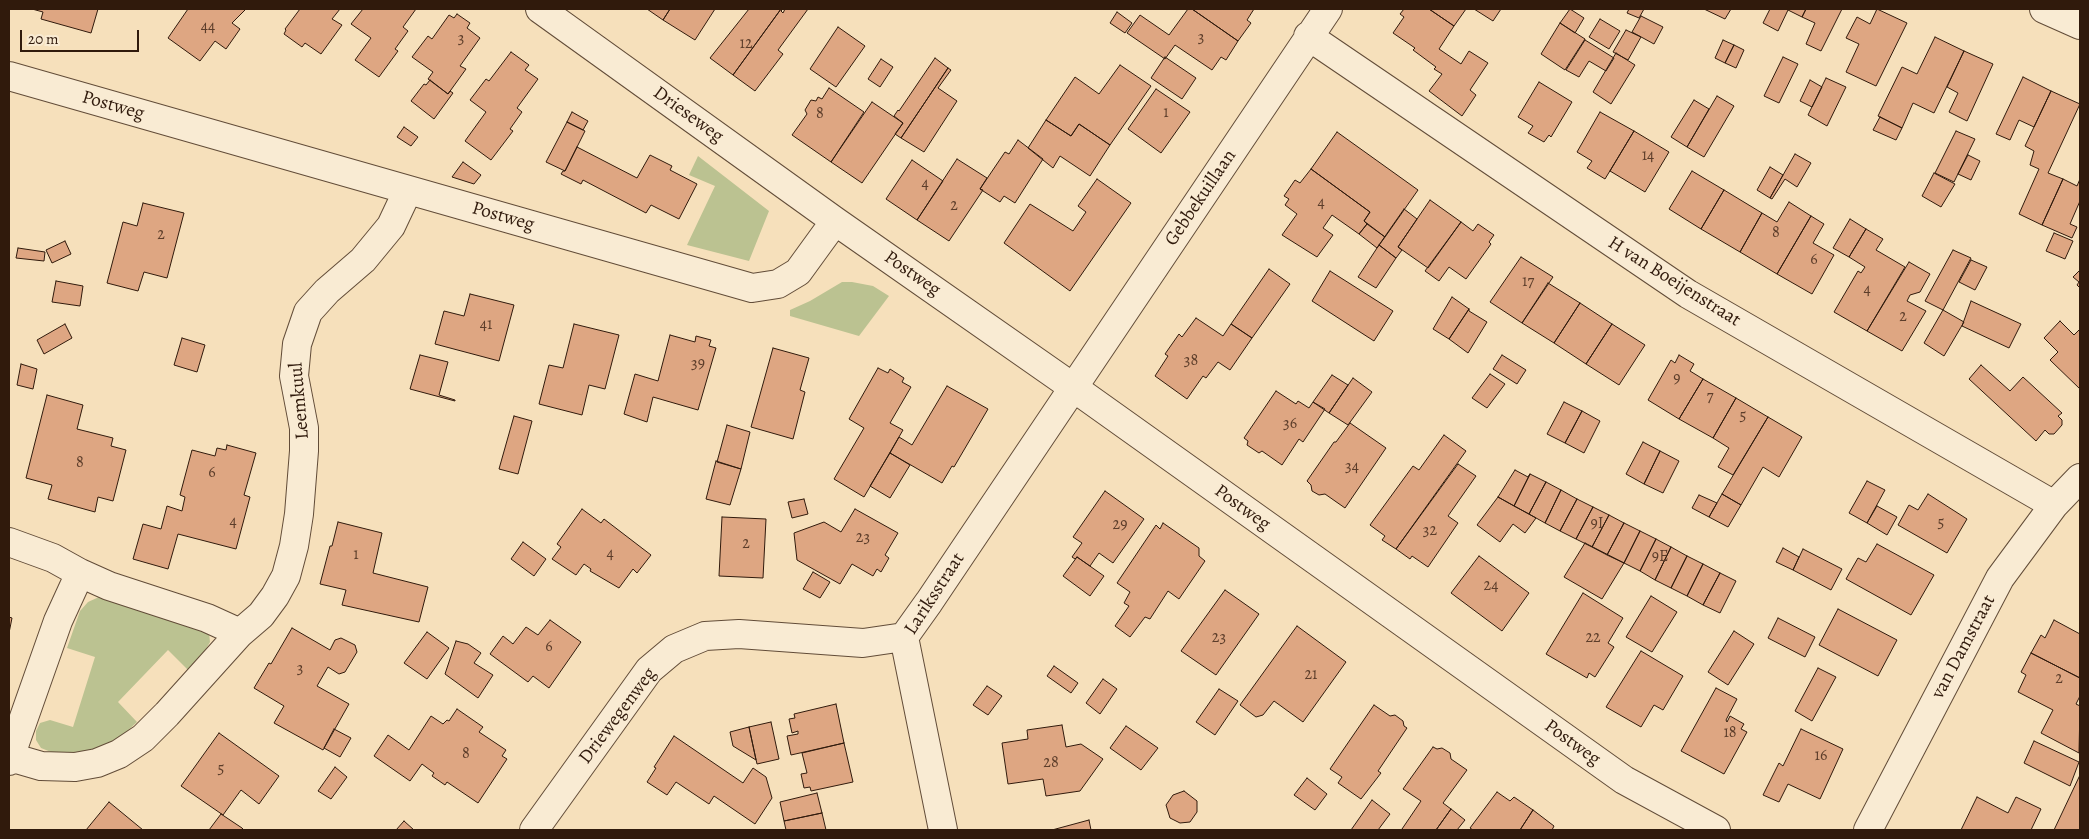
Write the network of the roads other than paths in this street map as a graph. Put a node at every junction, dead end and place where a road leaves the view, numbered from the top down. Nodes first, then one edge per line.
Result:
1 (540, 9) edge
2 (1328, 9) edge
3 (2044, 9) edge
4 (2080, 25) edge
5 (1308, 36) junction
6 (9, 76) edge
7 (408, 190) junction
8 (835, 221) junction
9 (1074, 388) junction
10 (2080, 478) edge
11 (2054, 505) junction
12 (9, 542) edge
13 (80, 573) junction
14 (240, 633) junction
15 (904, 637) junction
16 (9, 759) edge
17 (534, 830) edge
18 (943, 830) edge
19 (1716, 830) edge
20 (1868, 830) edge

1 - 8 street, Drieseweg
2 - 5 street, Gebbekuillaan
3 - 4 street
5 - 9 street, Gebbekuillaan
5 - 11 street, H van Boeijenstraat
6 - 7 street, Postweg
7 - 8 street, Postweg
7 - 14 street, Leemkuul
8 - 9 street, Postweg
9 - 15 street, Lariksstraat
9 - 19 street, Postweg
10 - 11 street, van Damstraat
11 - 20 street, van Damstraat
12 - 13 street
13 - 14 street
13 - 16 street, Leemkuul
14 - 16 street, Leemkuul
15 - 17 street, Driewegenweg
15 - 18 street, Lariksstraat

